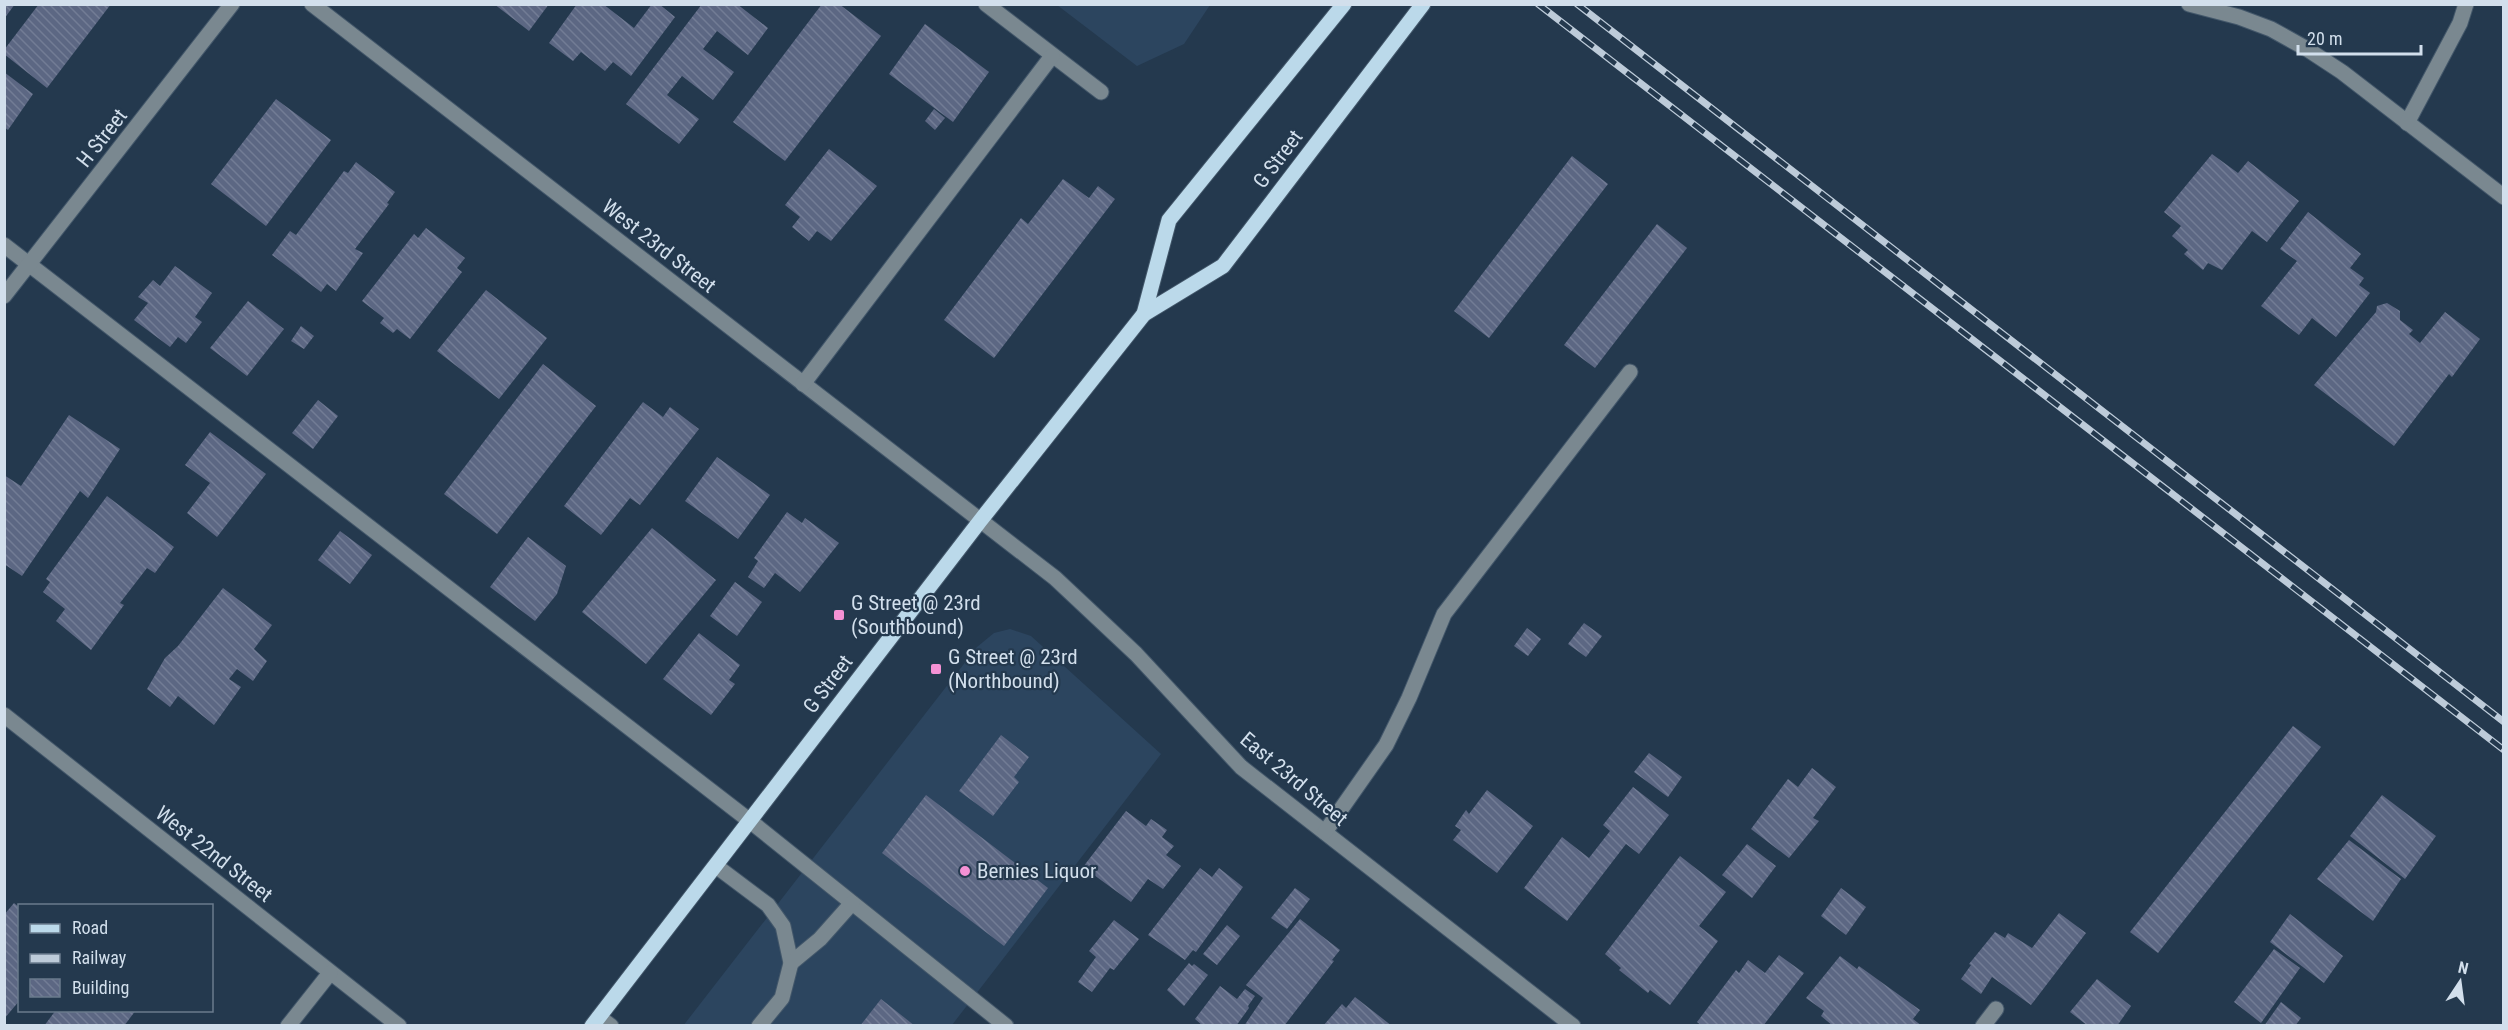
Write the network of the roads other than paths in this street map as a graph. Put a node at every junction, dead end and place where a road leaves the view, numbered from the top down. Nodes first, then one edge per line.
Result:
1 (232, 4) edge
2 (312, 4) edge
3 (986, 4) edge
4 (1344, 4) edge
5 (1423, 4) edge
6 (2189, 4) edge
7 (2466, 4) edge
8 (1052, 56) junction
9 (1101, 92) dead end
10 (2407, 123) junction
11 (2504, 197) edge
12 (4, 245) edge
13 (30, 265) junction
14 (4, 296) edge
15 (1144, 314) junction
16 (1630, 372) dead end
17 (803, 384) junction
18 (980, 521) junction
19 (4, 715) edge
20 (750, 821) junction
21 (1325, 832) junction
22 (716, 866) junction
23 (852, 903) junction
24 (791, 963) junction
25 (330, 973) junction
26 (1996, 1009) dead end
27 (601, 1023) edge
28 (288, 1026) edge
29 (399, 1026) edge
30 (759, 1026) edge
31 (1006, 1026) edge
32 (1573, 1026) edge
33 (1983, 1026) edge

1 - 13 street, H Street
2 - 17 street, West 23rd Street
3 - 8 street
4 - 15 main road, G Street
5 - 15 main road, G Street
6 - 10 street
7 - 10 street
8 - 9 street
8 - 17 street
10 - 11 street
12 - 13 street
13 - 14 street, H Street
13 - 20 street
15 - 18 main road, G Street
16 - 21 street
17 - 18 street, West 23rd Street
18 - 20 main road, G Street
18 - 21 street, East 23rd Street
19 - 25 street, West 22nd Street
20 - 22 main road, G Street
20 - 23 street
21 - 32 street, East 23rd Street
22 - 24 street
22 - 27 main road, G Street
23 - 24 street
23 - 31 street
24 - 30 street
25 - 28 street
25 - 29 street, West 22nd Street
26 - 33 street

